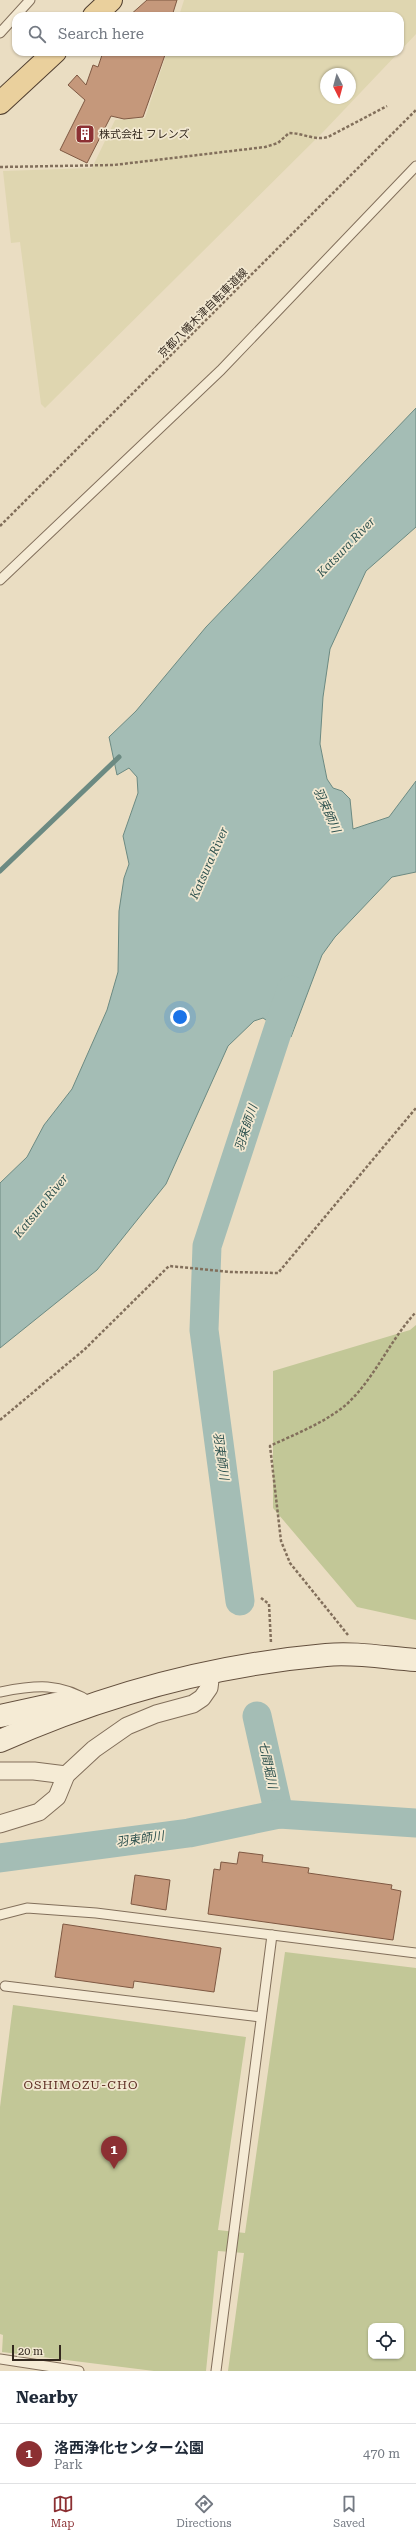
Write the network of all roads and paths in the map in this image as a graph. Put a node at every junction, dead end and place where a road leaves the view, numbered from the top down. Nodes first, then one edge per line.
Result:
1 (30, 0) edge
2 (111, 0) edge
3 (19, 12) edge
4 (98, 12) edge
5 (12, 20) edge
6 (0, 33) edge
7 (51, 56) edge
8 (0, 103) edge
9 (387, 106) dead end
10 (416, 110) edge
11 (416, 166) edge
12 (0, 167) edge
13 (0, 526) edge
14 (0, 580) edge
15 (416, 1108) edge
16 (416, 1312) edge
17 (0, 1420) edge
18 (261, 1598) dead end
19 (270, 1636) dead end
20 (366, 1656) junction
21 (416, 1660) edge
22 (211, 1672) junction
23 (0, 1692) edge
24 (92, 1703) junction
25 (0, 1716) edge
26 (0, 1741) edge
27 (0, 1771) edge
28 (66, 1775) junction
29 (0, 1824) edge
30 (0, 1915) edge
31 (272, 1935) junction
32 (416, 1953) edge
33 (5, 1986) dead end
34 (261, 2016) junction
35 (0, 2359) edge
36 (79, 2371) edge
37 (216, 2371) edge

1 - 3 lane
2 - 4 main road
5 - 6 lane
7 - 8 main road
9 - 12 path
10 - 13 path, 京都八幡木津自転車道線
11 - 14 lane
15 - 17 path
16 - 20 path
18 - 19 path
20 - 21 street
20 - 22 street
22 - 24 street
22 - 28 street
23 - 24 lane
24 - 25 street
24 - 26 street
27 - 28 street
28 - 29 street
30 - 31 lane
31 - 32 lane
31 - 34 lane
33 - 34 lane
34 - 37 lane
35 - 36 lane

